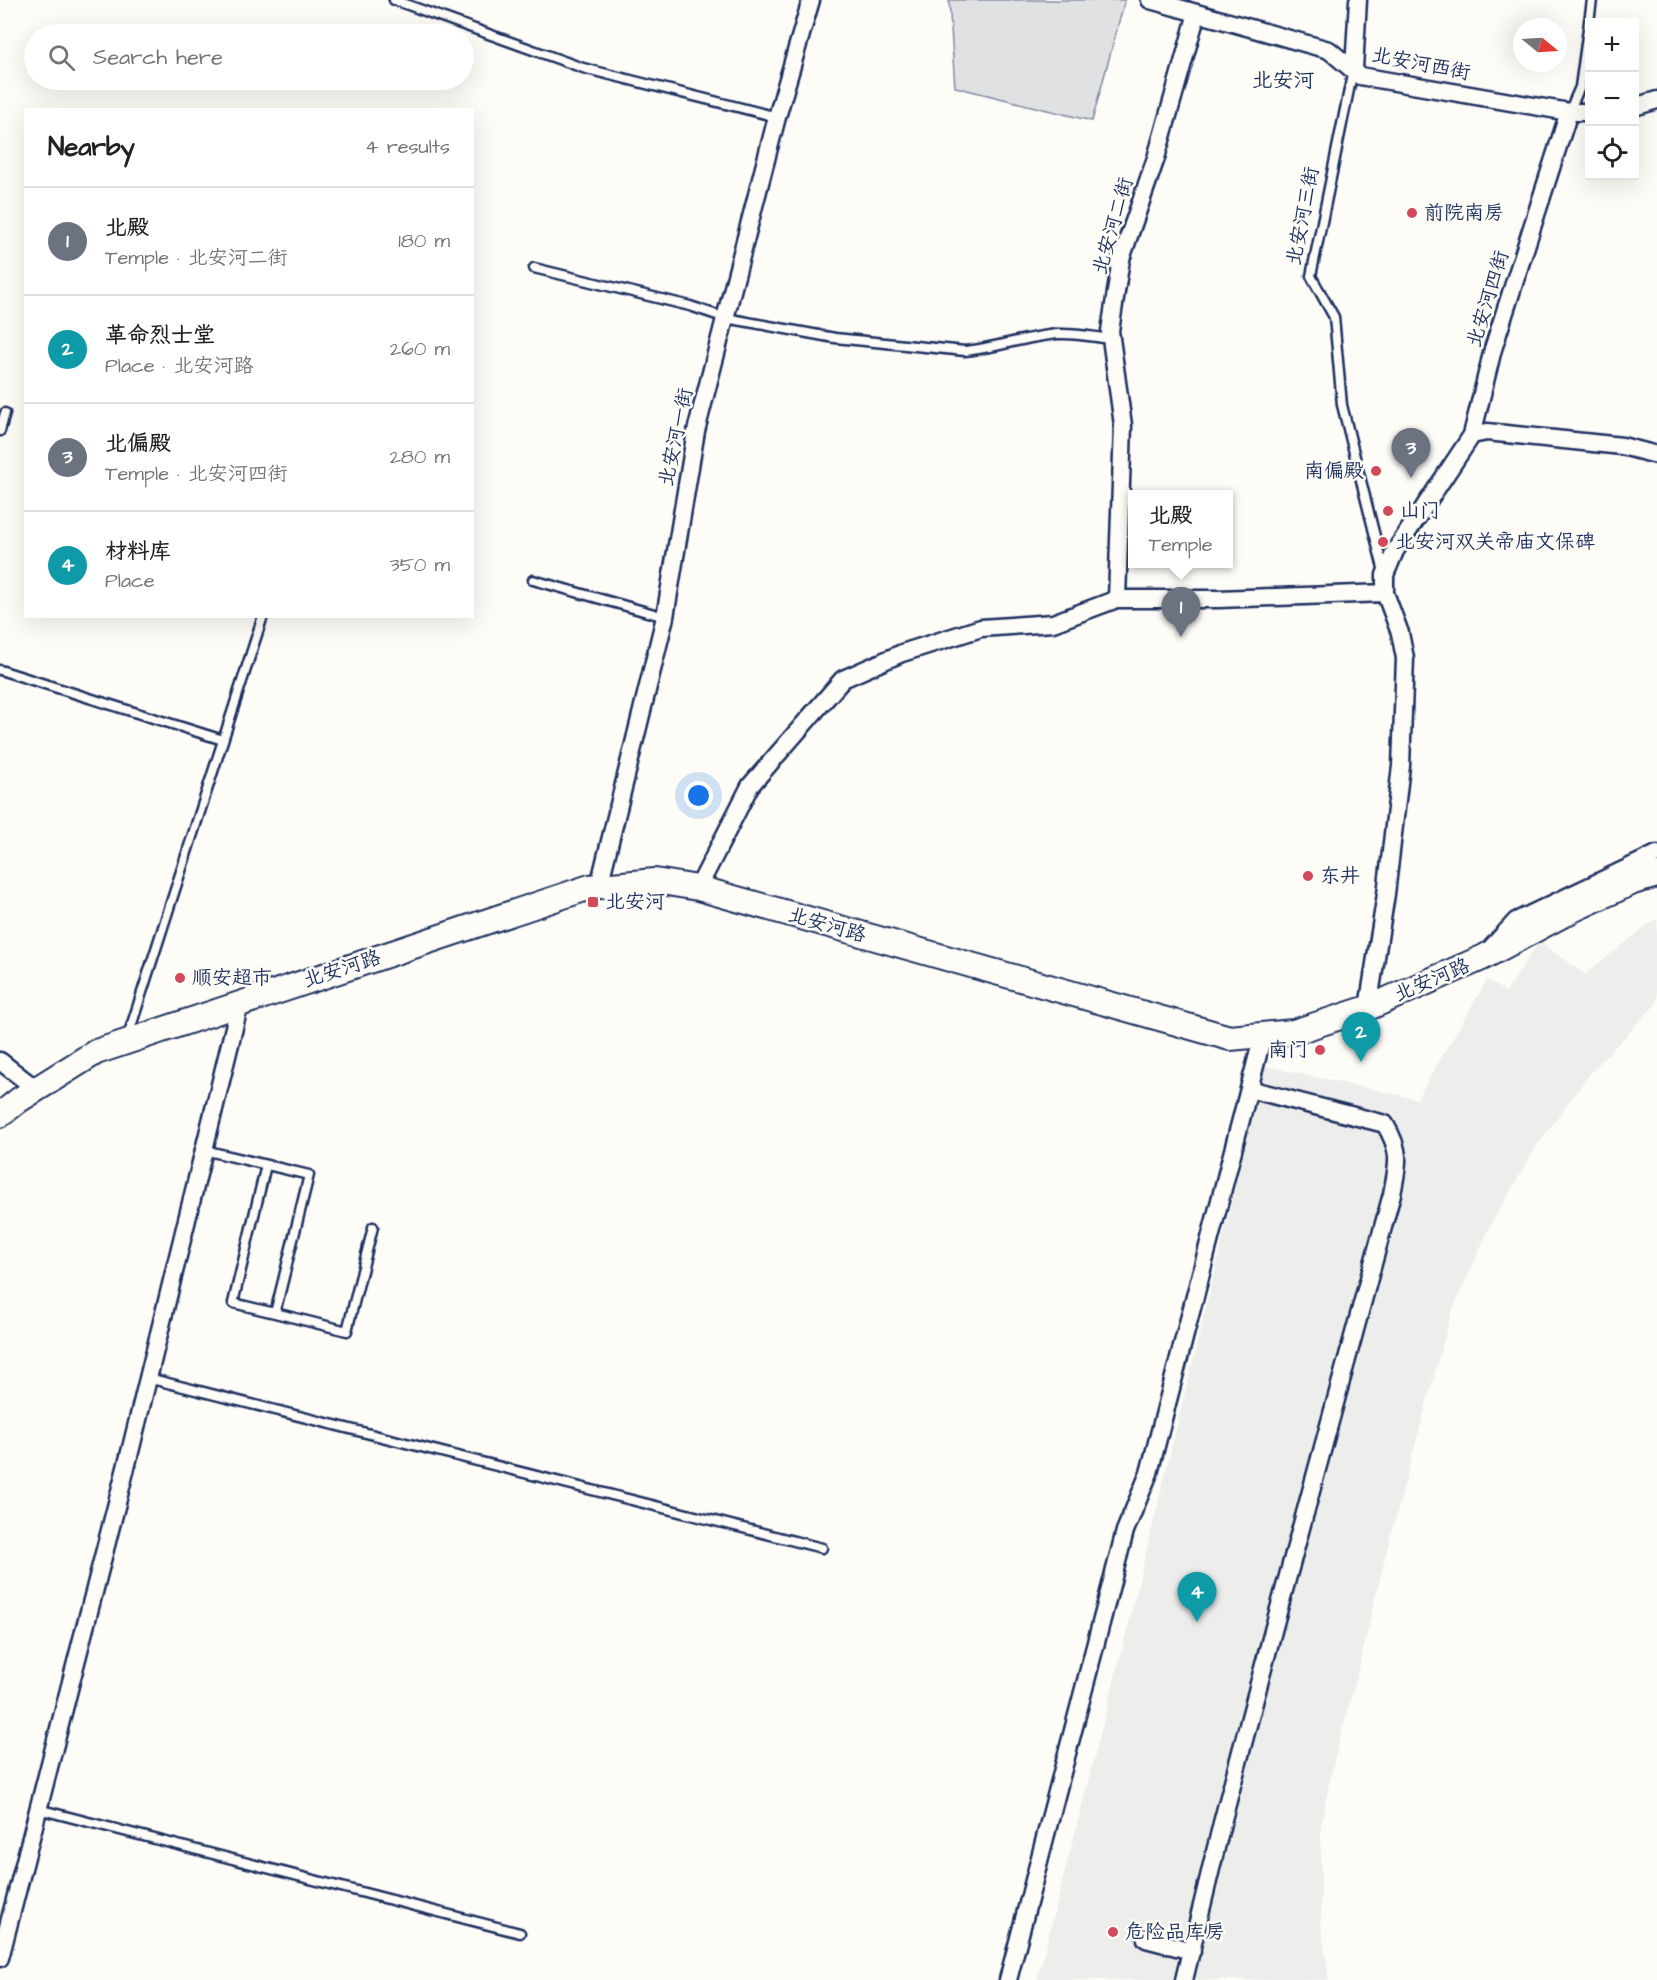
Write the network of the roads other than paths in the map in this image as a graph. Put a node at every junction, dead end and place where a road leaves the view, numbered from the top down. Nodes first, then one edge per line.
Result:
1 (394, 0) edge
2 (811, 0) edge
3 (1150, 0) edge
4 (1358, 0) edge
5 (1592, 0) edge
6 (1197, 13) junction
7 (461, 24) edge
8 (474, 29) edge
9 (1354, 69) junction
10 (1657, 100) edge
11 (1639, 106) edge
12 (1585, 111) edge
13 (1569, 112) junction
14 (777, 117) junction
15 (534, 268) dead end
16 (726, 318) junction
17 (1111, 339) junction
18 (5, 414) dead end
19 (0, 431) edge
20 (1472, 435) junction
21 (1657, 455) edge
22 (1385, 575) junction
23 (533, 580) dead end
24 (1385, 592) junction
25 (1117, 599) junction
26 (665, 616) junction
27 (262, 618) edge
28 (0, 670) edge
29 (223, 740) junction
30 (1657, 854) edge
31 (1657, 875) edge
32 (599, 886) junction
33 (698, 888) junction
34 (1482, 958) junction
35 (240, 1003) junction
36 (1368, 1008) junction
37 (1263, 1035) junction
38 (127, 1041) junction
39 (0, 1061) edge
40 (36, 1089) junction
41 (1249, 1089) junction
42 (0, 1115) edge
43 (204, 1150) junction
44 (266, 1165) junction
45 (373, 1227) dead end
46 (275, 1313) junction
47 (148, 1378) junction
48 (822, 1548) dead end
49 (38, 1809) junction
50 (520, 1933) dead end
51 (1146, 1940) dead end
52 (1192, 1951) junction
53 (0, 1958) edge
54 (1008, 1980) edge
55 (1184, 1980) edge

1 - 7 lane
2 - 14 street, 北安河一街
3 - 6 street, 北安河西街
4 - 9 street, 北安河三街
5 - 13 lane, 北安河四街
6 - 9 street, 北安河西街
6 - 17 street, 北安河二街
8 - 14 lane
9 - 13 street, 北安河西街
9 - 22 lane, 北安河三街
10 - 11 street
12 - 13 street, 北安河西街
13 - 20 street, 北安河四街
14 - 16 street, 北安河一街
15 - 16 lane
16 - 17 lane
16 - 26 street, 北安河一街
17 - 25 street, 北安河二街
18 - 19 lane
20 - 21 street
20 - 22 street, 北安河四街
22 - 24 street, 北安河四街
23 - 26 lane
24 - 25 street
24 - 36 street
25 - 33 street
26 - 32 street, 北安河一街
27 - 29 lane
28 - 29 lane
29 - 38 lane
30 - 34 street
31 - 34 main road, 北安河路
32 - 33 main road, 北安河路
32 - 35 main road, 北安河路
33 - 37 main road, 北安河路
34 - 36 main road, 北安河路
35 - 38 main road, 北安河路
35 - 43 street
36 - 37 main road, 北安河路
37 - 41 street
38 - 40 main road, 北安河路
39 - 40 street
40 - 42 main road, 北安河路
41 - 52 street
41 - 54 street
43 - 44 lane
43 - 47 street
44 - 46 lane
44 - 46 lane
45 - 46 lane
47 - 48 lane
47 - 49 street
49 - 50 lane
49 - 53 street
51 - 52 street
52 - 55 street

